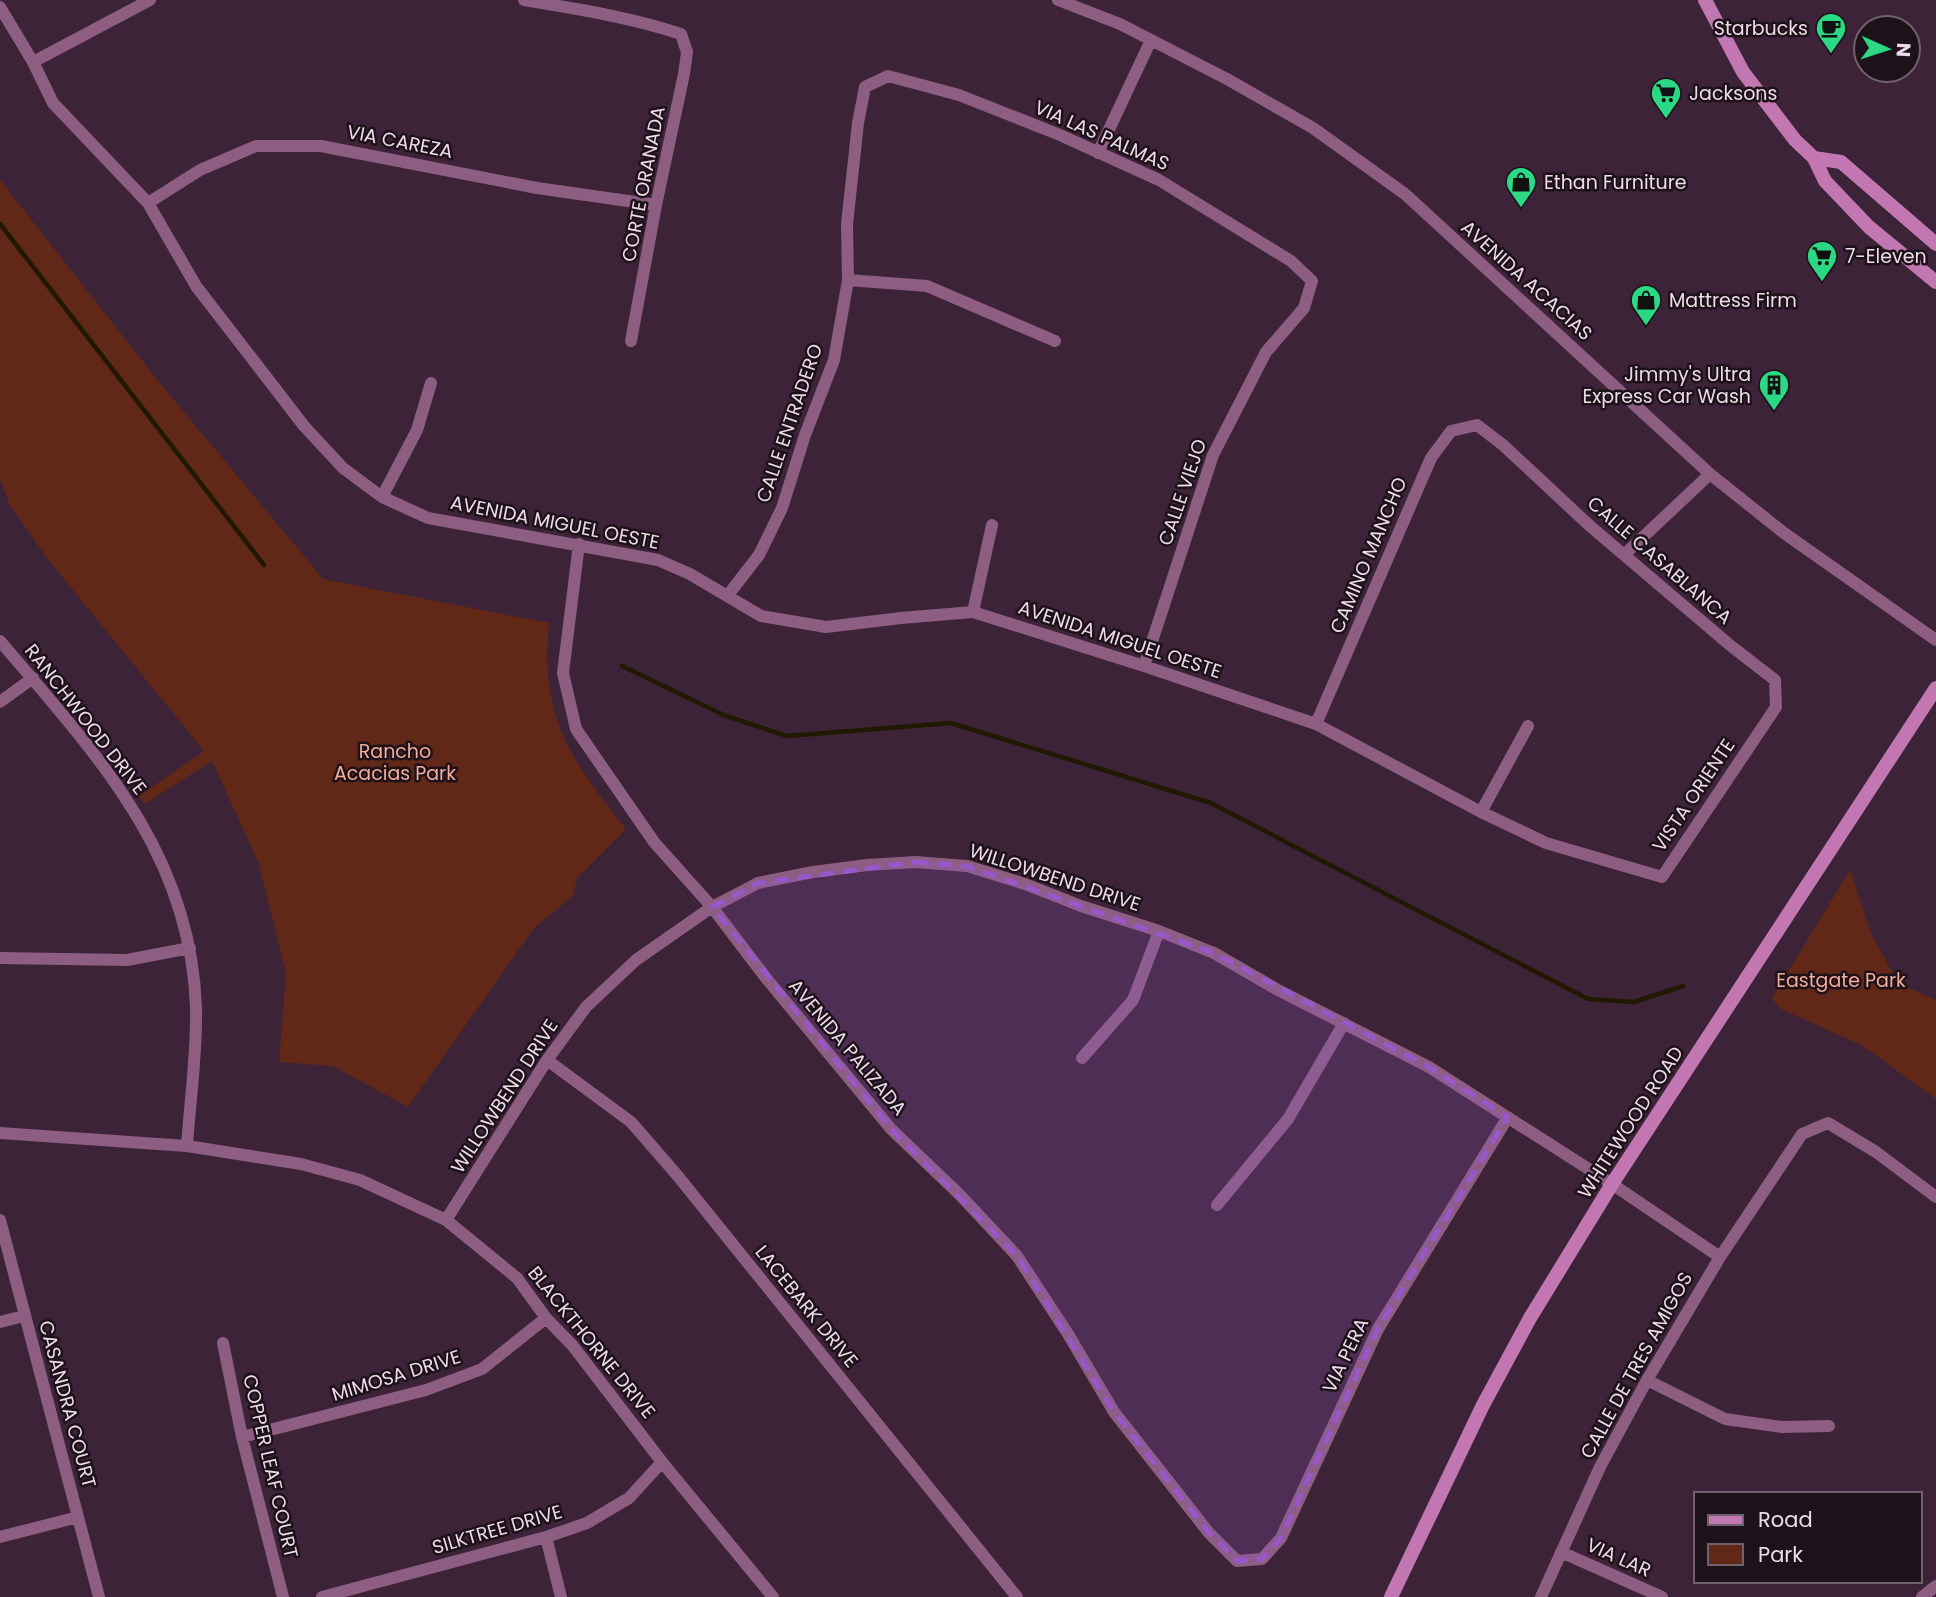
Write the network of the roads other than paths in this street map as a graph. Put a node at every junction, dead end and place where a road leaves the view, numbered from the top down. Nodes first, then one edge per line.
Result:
1 (150, 0) edge
2 (524, 0) edge
3 (1058, 0) edge
4 (1705, 0) edge
5 (0, 8) edge
6 (1151, 40) junction
7 (33, 62) junction
8 (858, 122) joint
9 (1098, 153) junction
10 (1814, 158) junction
11 (148, 202) junction
12 (656, 205) junction
13 (1936, 244) edge
14 (848, 279) junction
15 (1936, 282) edge
16 (1304, 308) joint
17 (631, 341) dead end
18 (1055, 341) dead end
19 (431, 383) dead end
20 (1477, 425) joint
21 (1710, 474) junction
22 (382, 497) junction
23 (992, 525) dead end
24 (579, 544) junction
25 (1625, 554) junction
26 (727, 595) junction
27 (973, 612) junction
28 (1936, 640) edge
29 (0, 641) edge
30 (1144, 666) junction
31 (33, 678) junction
32 (1936, 688) edge
33 (0, 702) edge
34 (1316, 724) junction
35 (1528, 726) dead end
36 (1756, 735) joint
37 (1481, 813) junction
38 (1662, 877) joint
39 (712, 907) junction
40 (1159, 931) junction
41 (190, 948) junction
42 (0, 958) edge
43 (1344, 1023) junction
44 (1082, 1058) dead end
45 (547, 1060) junction
46 (1508, 1117) junction
47 (0, 1133) edge
48 (187, 1146) junction
49 (1612, 1184) junction
50 (1936, 1197) edge
51 (1217, 1205) dead end
52 (0, 1220) edge
53 (446, 1220) junction
54 (1720, 1257) junction
55 (24, 1315) junction
56 (546, 1318) junction
57 (0, 1322) edge
58 (223, 1343) dead end
59 (1647, 1380) junction
60 (1829, 1426) dead end
61 (242, 1437) junction
62 (662, 1462) junction
63 (78, 1517) junction
64 (1209, 1533) joint
65 (0, 1537) edge
66 (547, 1537) junction
67 (1561, 1552) junction
68 (1936, 1586) edge
69 (99, 1597) edge
70 (283, 1597) edge
71 (323, 1597) edge
72 (561, 1597) edge
73 (773, 1597) edge
74 (1017, 1597) edge
75 (1391, 1597) edge
76 (1541, 1597) edge
77 (1662, 1597) edge
78 (1922, 1597) edge

1 - 7 street
2 - 12 street, CORTE ORANADA
3 - 6 street, AVENIDA ACACIAS
4 - 10 main road
5 - 7 street, AVENIDA MIGUEL OESTE
6 - 9 street
6 - 21 street, AVENIDA ACACIAS
7 - 11 street, AVENIDA MIGUEL OESTE
8 - 9 street, VIA LAS PALMAS
8 - 14 street, CALLE ENTRADERO
9 - 16 street, VIA LAS PALMAS
10 - 13 main road
10 - 15 main road
11 - 12 street, VIA CAREZA
11 - 22 street, AVENIDA MIGUEL OESTE
12 - 17 street, CORTE ORANADA
14 - 18 street
14 - 26 street, CALLE ENTRADERO
16 - 30 street, CALLE VIEJO
19 - 22 street
20 - 25 street, CALLE CASABLANCA
20 - 34 street, CAMINO MANCHO
21 - 25 street
21 - 28 street, AVENIDA ACACIAS
22 - 24 street, AVENIDA MIGUEL OESTE
23 - 27 street
24 - 26 street, AVENIDA MIGUEL OESTE
24 - 39 street, AVENIDA PALIZADA
25 - 36 street, CALLE CASABLANCA
26 - 27 street, AVENIDA MIGUEL OESTE
27 - 30 street, AVENIDA MIGUEL OESTE
29 - 31 street, RANCHWOOD DRIVE
30 - 34 street, AVENIDA MIGUEL OESTE
31 - 33 street
31 - 41 street, RANCHWOOD DRIVE
32 - 49 main road, WHITEWOOD ROAD
34 - 37 street, AVENIDA MIGUEL OESTE
35 - 37 street
36 - 38 street, VISTA ORIENTE
37 - 38 street, AVENIDA MIGUEL OESTE
39 - 40 street, WILLOWBEND DRIVE
39 - 45 street, WILLOWBEND DRIVE
39 - 64 street, AVENIDA PALIZADA
40 - 43 street, WILLOWBEND DRIVE
40 - 44 street
41 - 42 street
41 - 48 street, RANCHWOOD DRIVE
43 - 46 street, WILLOWBEND DRIVE
43 - 51 street
45 - 53 street, WILLOWBEND DRIVE
45 - 74 street, LACEBARK DRIVE
46 - 49 street, WILLOWBEND DRIVE
46 - 64 street, VIA PERA
47 - 48 street, BLACKTHORNE DRIVE
48 - 53 street, BLACKTHORNE DRIVE
49 - 54 street, WILLOWBEND DRIVE
49 - 75 main road, WHITEWOOD ROAD
50 - 54 street, CALLE DE TRES AMIGOS
52 - 55 street, CASANDRA COURT
53 - 56 street, BLACKTHORNE DRIVE
54 - 59 street, CALLE DE TRES AMIGOS
55 - 57 street
55 - 63 street, CASANDRA COURT
56 - 61 street, MIMOSA DRIVE
56 - 62 street, BLACKTHORNE DRIVE
58 - 61 street, COPPER LEAF COURT
59 - 60 street
59 - 67 street, CALLE DE TRES AMIGOS
61 - 70 street, COPPER LEAF COURT
62 - 66 street, SILKTREE DRIVE
62 - 73 street, BLACKTHORNE DRIVE
63 - 65 street
63 - 69 street, CASANDRA COURT
66 - 71 street, SILKTREE DRIVE
66 - 72 street
67 - 76 street, CALLE DE TRES AMIGOS
67 - 77 street, VIA LAR
68 - 78 street

